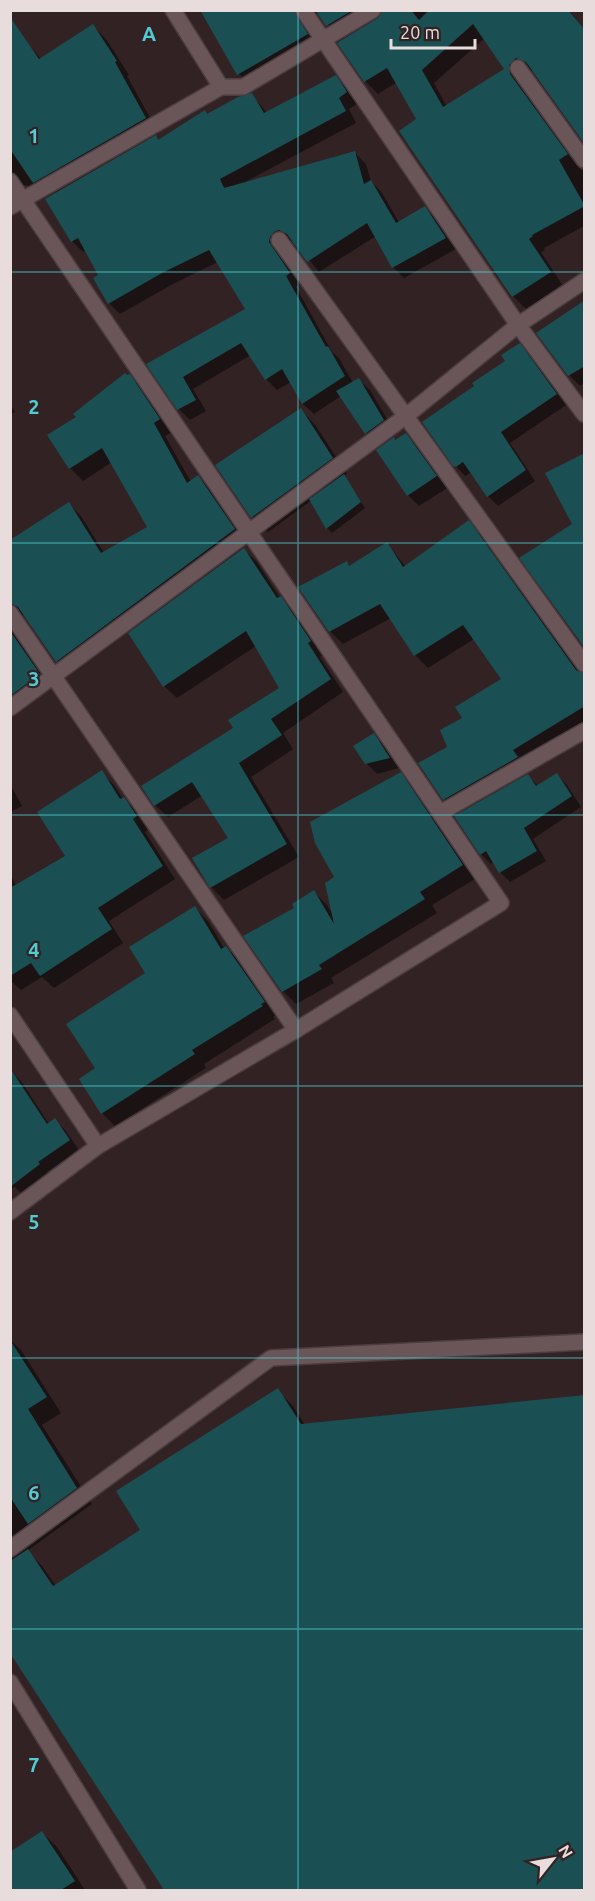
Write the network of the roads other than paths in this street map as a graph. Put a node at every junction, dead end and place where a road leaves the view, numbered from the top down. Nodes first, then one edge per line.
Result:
1 (174, 10) edge
2 (303, 10) edge
3 (373, 10) edge
4 (323, 41) junction
5 (518, 68) dead end
6 (221, 87) junction
7 (585, 160) edge
8 (10, 181) edge
9 (17, 204) edge
10 (279, 240) dead end
11 (585, 281) edge
12 (518, 325) junction
13 (585, 414) edge
14 (406, 416) junction
15 (250, 531) junction
16 (10, 613) edge
17 (585, 664) edge
18 (53, 676) junction
19 (10, 708) edge
20 (585, 730) edge
21 (440, 813) junction
22 (10, 1015) edge
23 (296, 1030) junction
24 (98, 1146) junction
25 (10, 1212) edge
26 (585, 1342) edge
27 (10, 1549) edge
28 (10, 1682) edge
29 (138, 1890) edge

1 - 6 street
2 - 4 street
3 - 4 street
4 - 6 street
4 - 12 street
5 - 7 street
6 - 9 street
8 - 9 street
9 - 15 street
10 - 14 street
11 - 12 street
12 - 13 street
12 - 14 street
14 - 15 street
14 - 17 street
15 - 18 street
15 - 21 street
16 - 18 street
18 - 19 street
18 - 23 street
20 - 21 street
21 - 23 street
22 - 24 street
23 - 24 street
24 - 25 street
26 - 27 street
28 - 29 street

